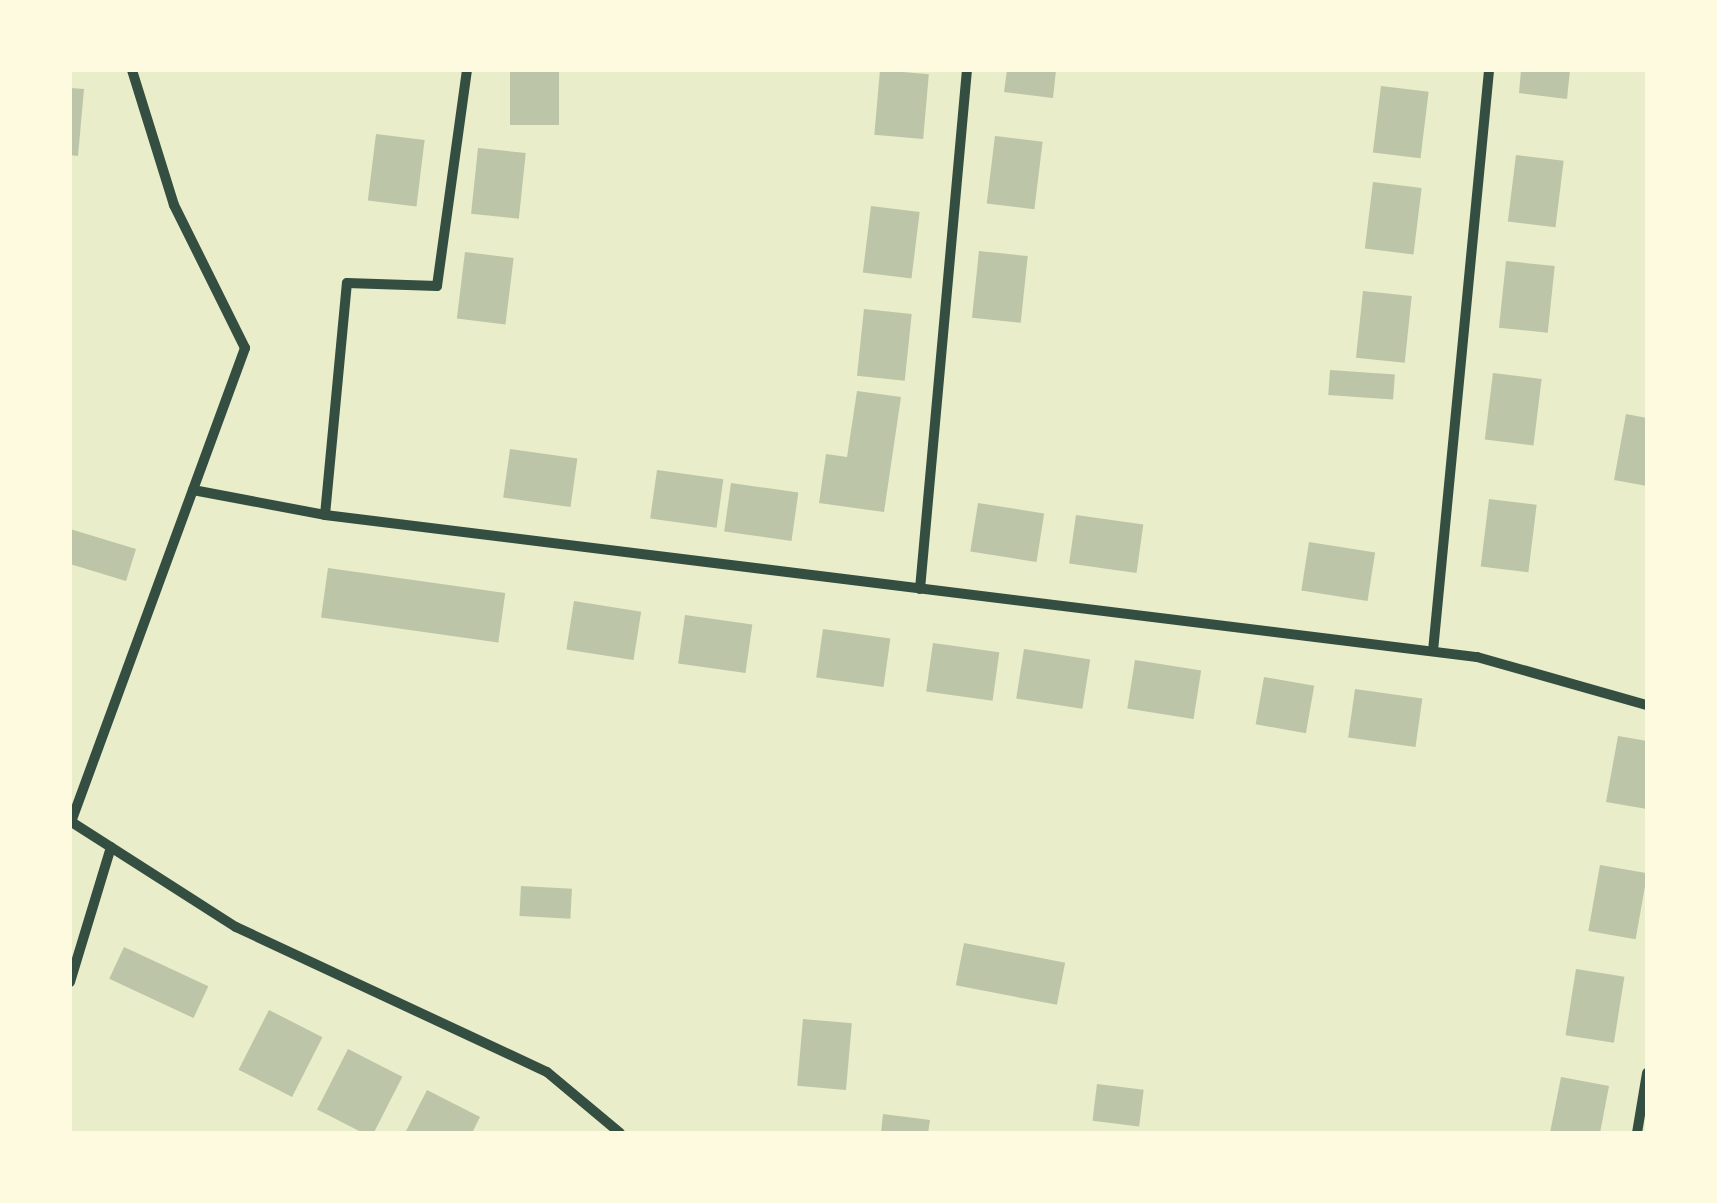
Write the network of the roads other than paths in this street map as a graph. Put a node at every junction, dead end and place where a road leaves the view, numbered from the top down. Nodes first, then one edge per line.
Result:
1 (132, 70) edge
2 (467, 70) edge
3 (967, 70) edge
4 (1489, 70) edge
5 (194, 490) junction
6 (325, 516) junction
7 (920, 588) junction
8 (1432, 651) junction
9 (1647, 705) edge
10 (70, 822) edge
11 (111, 847) junction
12 (70, 982) edge
13 (1647, 1073) edge
14 (620, 1133) edge
15 (1637, 1133) edge

1 - 5 street
2 - 6 street
3 - 7 street
4 - 8 street
5 - 6 street
5 - 10 street
6 - 7 street
7 - 8 street
8 - 9 street
10 - 11 street
11 - 12 street
11 - 14 street
13 - 15 street

